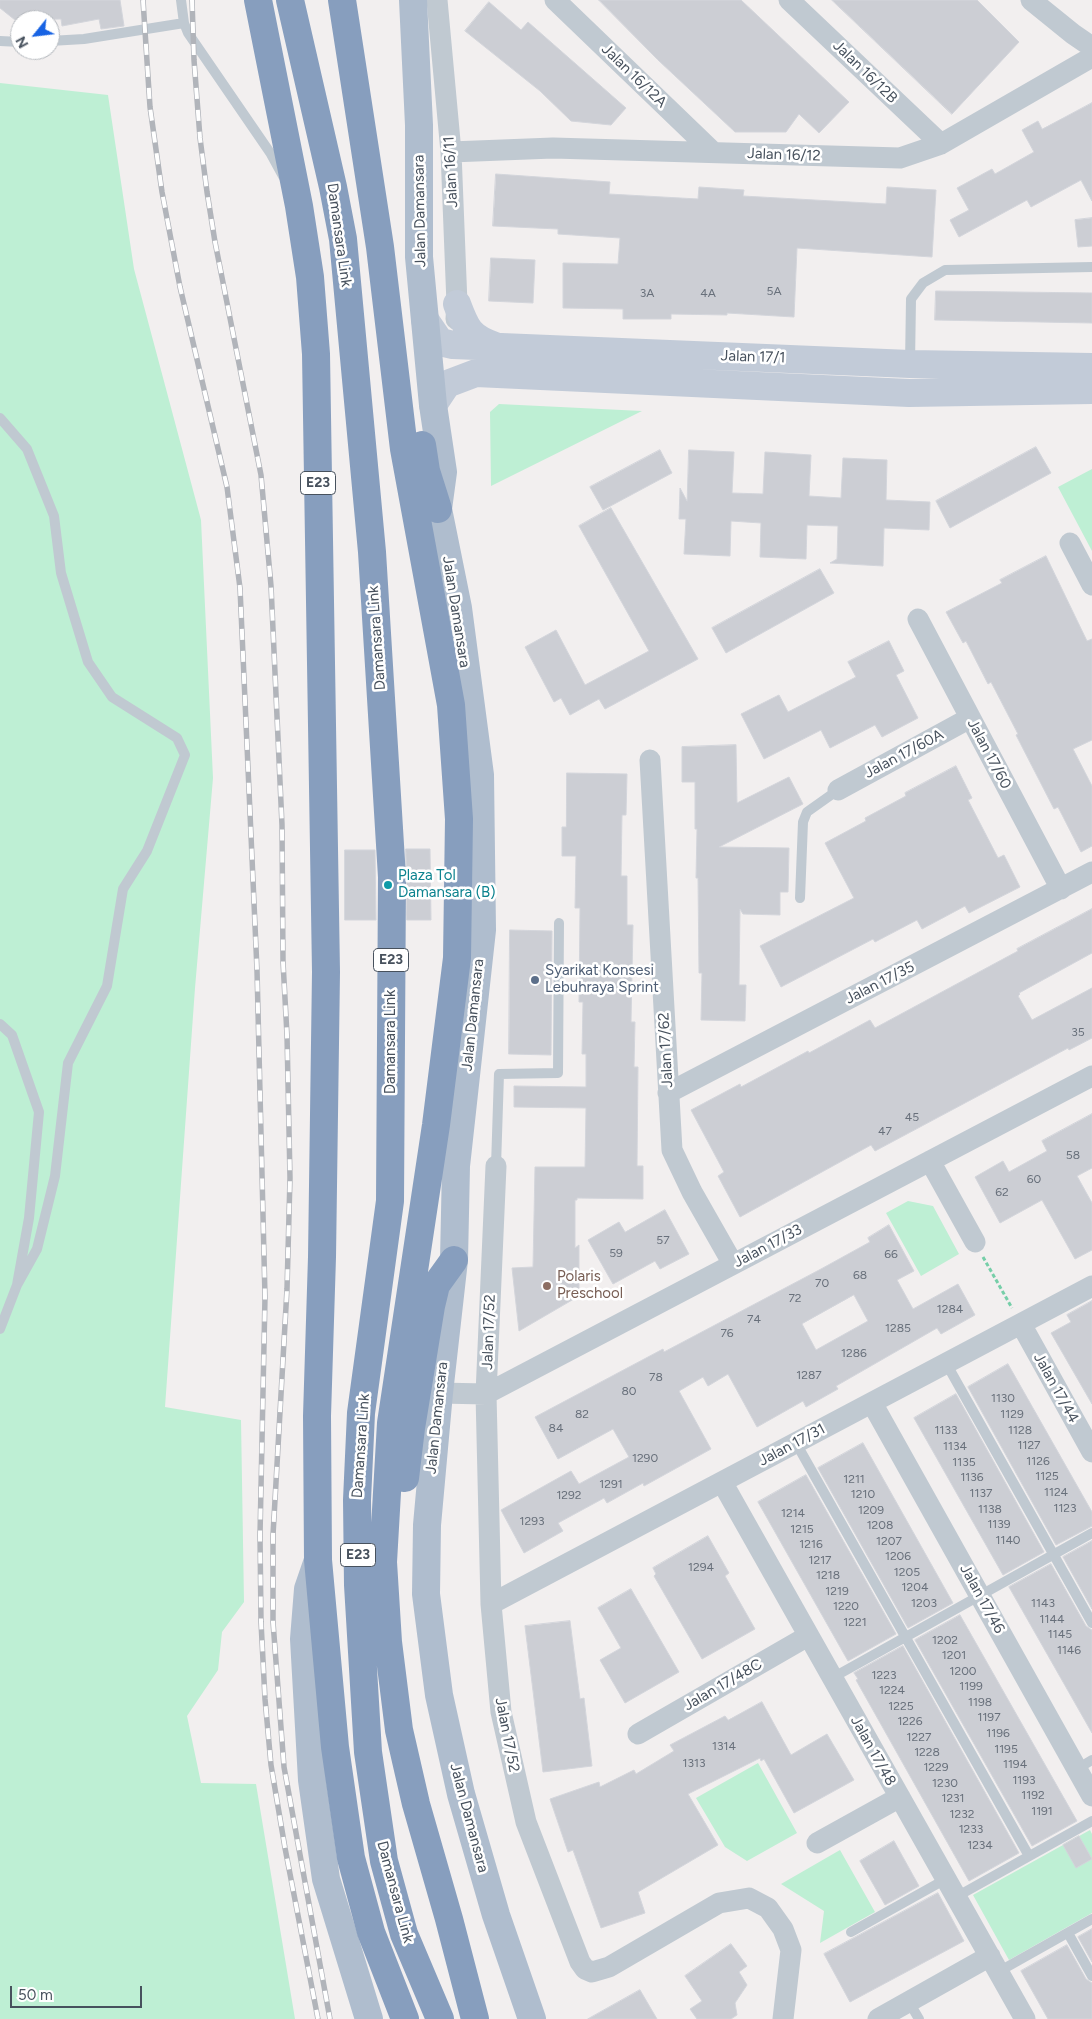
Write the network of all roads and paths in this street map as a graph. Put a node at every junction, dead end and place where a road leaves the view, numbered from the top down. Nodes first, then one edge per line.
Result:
1 (181, 0) edge
2 (258, 0) edge
3 (290, 0) edge
4 (342, 0) edge
5 (413, 0) edge
6 (436, 0) edge
7 (555, 0) edge
8 (789, 0) edge
9 (1031, 0) edge
10 (184, 23) junction
11 (60, 40) edge
12 (1092, 47) edge
13 (1092, 57) edge
14 (941, 144) junction
15 (451, 152) junction
16 (712, 152) junction
17 (299, 206) junction
18 (380, 247) junction
19 (1092, 268) edge
20 (457, 304) junction
21 (425, 320) junction
22 (453, 345) junction
23 (496, 347) junction
24 (1092, 367) edge
25 (476, 373) junction
26 (910, 378) junction
27 (1092, 390) edge
28 (433, 405) junction
29 (0, 418) edge
30 (438, 509) junction
31 (1070, 544) dead end
32 (1092, 583) edge
33 (918, 618) dead end
34 (970, 718) junction
35 (650, 760) dead end
36 (838, 790) joint
37 (1092, 872) edge
38 (1061, 888) junction
39 (800, 898) dead end
40 (559, 923) dead end
41 (0, 1024) edge
42 (1092, 1076) edge
43 (668, 1093) junction
44 (930, 1161) junction
45 (496, 1166) joint
46 (975, 1242) joint
47 (454, 1260) junction
48 (734, 1264) junction
49 (17, 1285) junction
50 (1092, 1286) edge
51 (1020, 1324) junction
52 (0, 1329) edge
53 (946, 1363) junction
54 (439, 1393) junction
55 (486, 1394) junction
56 (872, 1403) junction
57 (796, 1443) junction
58 (1092, 1452) edge
59 (722, 1482) junction
60 (385, 1516) junction
61 (1092, 1532) edge
62 (1053, 1554) junction
63 (318, 1560) junction
64 (980, 1595) junction
65 (491, 1604) junction
66 (1092, 1623) edge
67 (808, 1636) junction
68 (905, 1637) junction
69 (832, 1678) junction
70 (638, 1734) dead end
71 (1084, 1764) edge
72 (1092, 1796) edge
73 (900, 1797) junction
74 (1092, 1821) edge
75 (817, 1843) dead end
76 (1030, 1856) junction
77 (946, 1879) junction
78 (956, 1897) junction
79 (1092, 1919) edge
80 (852, 1932) dead end
81 (1068, 1933) junction
82 (994, 1964) junction
83 (1092, 1976) edge
84 (914, 2010) edge
85 (404, 2014) edge
86 (369, 2019) edge
87 (440, 2019) edge
88 (475, 2019) edge
89 (532, 2019) edge
90 (783, 2019) edge
91 (878, 2019) edge
92 (1025, 2019) edge

1 - 10 lane
2 - 17 highway, Damansara Link / E23
3 - 87 highway, Damansara Link / E23
4 - 18 highway
5 - 21 main road, Jalan Damansara
6 - 15 street, Jalan 16/11
7 - 16 street, Jalan 16/12A
8 - 14 street, Jalan 16/12B
9 - 12 street
10 - 11 lane
10 - 17 lane
13 - 14 street, Jalan 16/12
14 - 16 street, Jalan 16/12
15 - 16 street, Jalan 16/12
15 - 20 street, Jalan 16/11
17 - 63 highway, Damansara Link / E23
18 - 30 highway
18 - 60 highway
19 - 26 lane
20 - 22 street, Jalan 16/11
20 - 23 street
21 - 22 street
21 - 28 main road, Jalan Damansara
22 - 23 street, Jalan 17/1
22 - 25 street
23 - 26 street, Jalan 17/1
24 - 26 street, Jalan 17/1
25 - 26 street, Jalan 17/1
25 - 28 street, Jalan 17/1
26 - 27 street, Jalan 17/1
28 - 30 main road, Jalan Damansara
29 - 49 lane
30 - 47 main road, Jalan Damansara
31 - 32 street
33 - 34 street, Jalan 17/60
34 - 36 street, Jalan 17/60A
34 - 38 street, Jalan 17/60
35 - 43 street, Jalan 17/62
36 - 39 lane
37 - 38 street, Jalan 17/35
38 - 43 street, Jalan 17/35
40 - 45 lane
41 - 49 lane
42 - 44 street, Jalan 17/33
43 - 48 street, Jalan 17/62
44 - 46 street
44 - 48 street, Jalan 17/33
45 - 55 street, Jalan 17/52
46 - 51 path
47 - 54 main road, Jalan Damansara
47 - 60 highway
48 - 55 street, Jalan 17/33
49 - 52 lane
50 - 51 street, Jalan 17/31
51 - 53 street, Jalan 17/31
51 - 58 street, Jalan 17/44
53 - 56 street, Jalan 17/31
53 - 62 lane
54 - 55 street, Jalan 17/33
54 - 89 main road, Jalan Damansara
55 - 65 street, Jalan 17/52
56 - 57 street, Jalan 17/31
56 - 64 street, Jalan 17/46
57 - 59 street, Jalan 17/31
57 - 68 lane
59 - 65 street, Jalan 17/31
59 - 67 street, Jalan 17/48
60 - 88 highway
61 - 62 lane
62 - 64 lane
62 - 66 lane
63 - 85 highway, Damansara Link / E23
63 - 86 main road
64 - 68 lane
64 - 71 street, Jalan 17/46
65 - 90 street, Jalan 17/52
67 - 69 street, Jalan 17/48
67 - 70 street, Jalan 17/48C
68 - 69 lane
68 - 76 lane
69 - 73 street, Jalan 17/48
71 - 72 street, Jalan 17/46
73 - 75 street
73 - 77 street, Jalan 17/48
74 - 76 lane
76 - 78 lane
77 - 78 street, Jalan 17/48
77 - 80 lane
78 - 82 street, Jalan 17/48
79 - 81 lane
81 - 82 lane
81 - 83 lane
82 - 84 street
82 - 92 street, Jalan 17/48
84 - 91 street

